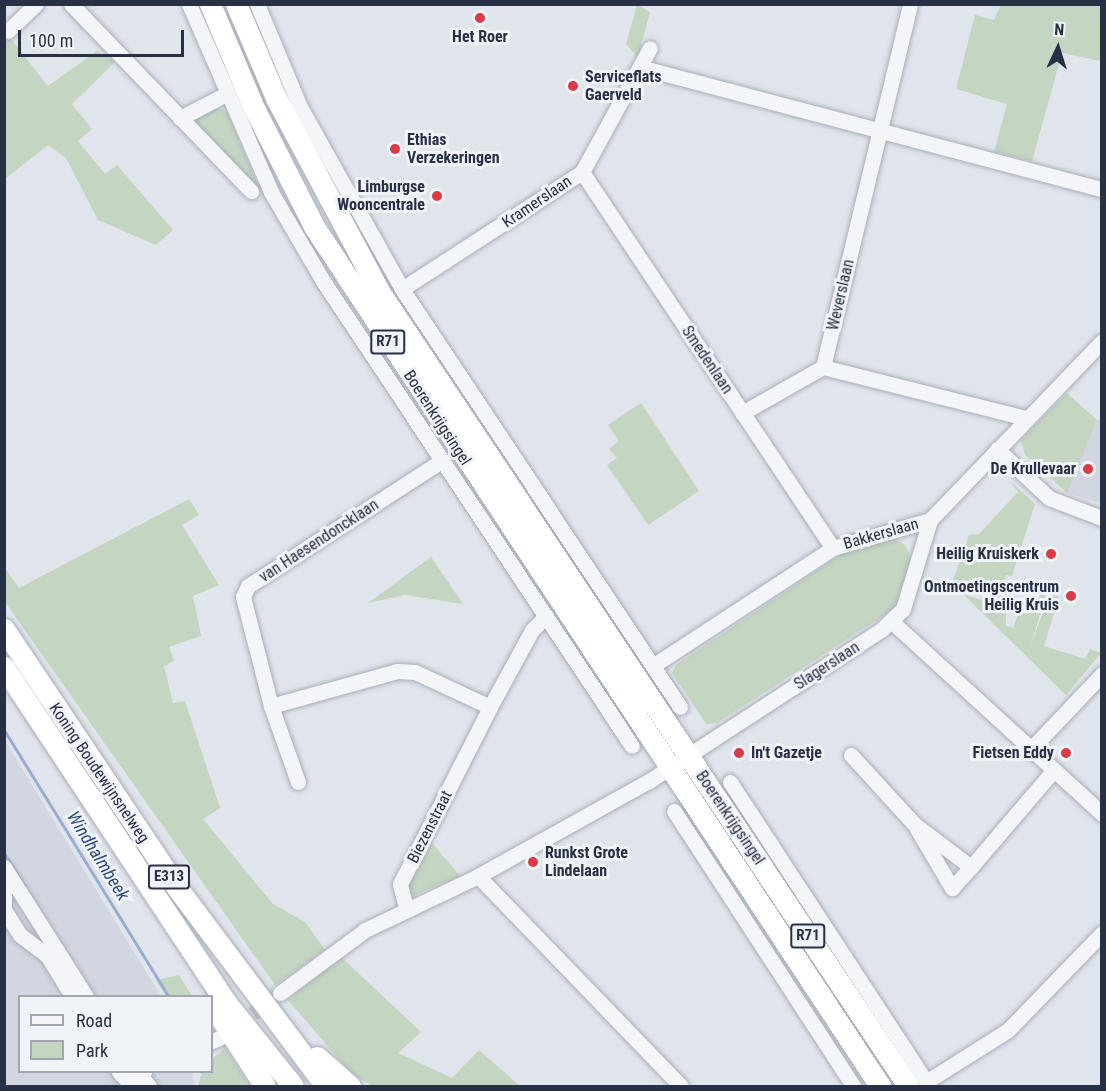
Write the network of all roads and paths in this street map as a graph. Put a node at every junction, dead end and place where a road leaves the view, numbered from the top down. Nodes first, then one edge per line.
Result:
1 (36, 4) edge
2 (71, 4) edge
3 (189, 4) edge
4 (210, 4) edge
5 (236, 4) edge
6 (257, 4) edge
7 (910, 4) edge
8 (8, 31) dead end
9 (650, 48) dead end
10 (643, 68) junction
11 (228, 93) junction
12 (180, 118) junction
13 (879, 131) junction
14 (582, 172) junction
15 (1101, 189) edge
16 (251, 191) dead end
17 (402, 289) junction
18 (1101, 341) edge
19 (446, 354) junction
20 (823, 367) junction
21 (440, 381) junction
22 (742, 413) junction
23 (1026, 418) junction
24 (997, 449) junction
25 (441, 461) junction
26 (1101, 518) edge
27 (930, 520) junction
28 (833, 548) junction
29 (546, 616) junction
30 (891, 621) junction
31 (4, 629) edge
32 (564, 647) junction
33 (598, 661) junction
34 (654, 665) junction
35 (4, 667) edge
36 (1101, 674) edge
37 (271, 706) junction
38 (490, 707) junction
39 (680, 707) dead end
40 (632, 746) dead end
41 (1029, 751) junction
42 (851, 755) dead end
43 (688, 756) junction
44 (669, 768) junction
45 (1052, 772) junction
46 (298, 782) dead end
47 (730, 782) dead end
48 (674, 811) dead end
49 (1101, 814) edge
50 (914, 824) junction
51 (716, 839) junction
52 (4, 867) edge
53 (971, 867) junction
54 (714, 870) junction
55 (478, 876) junction
56 (4, 891) edge
57 (406, 907) junction
58 (5, 912) edge
59 (1101, 933) edge
60 (12, 934) edge
61 (184, 938) junction
62 (821, 956) junction
63 (845, 959) junction
64 (280, 993) tunnel mouth
65 (71, 995) edge
66 (85, 995) edge
67 (207, 995) edge
68 (255, 995) junction
69 (213, 1005) edge
70 (929, 1083) edge
71 (265, 1086) edge
72 (293, 1086) edge
73 (326, 1086) edge
74 (350, 1086) edge
75 (681, 1086) edge
76 (853, 1086) edge
77 (880, 1086) edge
78 (908, 1086) edge

1 - 8 street
2 - 12 street
3 - 11 street, Boerenkrijgsingel
4 - 33 highway, Boerenkrijgsingel / R71
5 - 21 highway, Boerenkrijgsingel / R71
6 - 17 street
7 - 13 street, Weverslaan
9 - 10 street, Kramerslaan
10 - 13 street
10 - 14 street, Kramerslaan
11 - 12 street
11 - 25 street, Boerenkrijgsingel
12 - 16 street
13 - 15 street
13 - 20 street, Weverslaan
14 - 17 street, Kramerslaan
14 - 22 street, Smedenlaan
17 - 19 street
18 - 23 street, Bakkerslaan
19 - 21 street, Boerenkrijgsingel
19 - 34 street
20 - 22 street
20 - 23 street
21 - 43 highway, Boerenkrijgsingel / R71
22 - 28 street, Smedenlaan
23 - 24 street, Bakkerslaan
24 - 26 street
24 - 27 street, Bakkerslaan
25 - 29 street, Boerenkrijgsingel
25 - 37 street, van Haesendoncklaan
27 - 28 street, Bakkerslaan
27 - 30 street, Slagerslaan
28 - 34 street, Bakkerslaan
29 - 32 street, Boerenkrijgsingel
29 - 38 street, Biezenstraat
30 - 41 street
30 - 43 street, Slagerslaan
31 - 68 highway, Koning Boudewijnsnelweg / E313
32 - 33 street
32 - 40 street, Boerenkrijgsingel
33 - 44 highway, Boerenkrijgsingel / R71
34 - 39 street
35 - 61 highway, Koning Boudewijnsnelweg / E313
36 - 41 street
37 - 38 street
37 - 46 street, van Haesendoncklaan
38 - 57 street, Biezenstraat
41 - 45 street
42 - 50 street
43 - 44 street, Slagerslaan
43 - 62 highway, Boerenkrijgsingel / R71
44 - 51 highway, Boerenkrijgsingel / R71
44 - 55 street, Slagerslaan
45 - 49 street
45 - 53 street
47 - 63 street, Boerenkrijgsingel
48 - 54 street
50 - 53 street
50 - 53 street
51 - 54 street, Boerenkrijgsingel
51 - 77 highway, Boerenkrijgsingel / R71
52 - 66 street
54 - 76 street
55 - 57 street, Slagerslaan
55 - 75 street
56 - 58 street
57 - 64 street
58 - 60 street
59 - 70 street
60 - 65 street
61 - 67 highway
61 - 72 highway, Koning Boudewijnsnelweg / E313
62 - 63 street
62 - 78 highway, Boerenkrijgsingel / R71
63 - 70 street, Boerenkrijgsingel
68 - 73 highway, Koning Boudewijnsnelweg / E313
68 - 74 highway
69 - 71 highway

